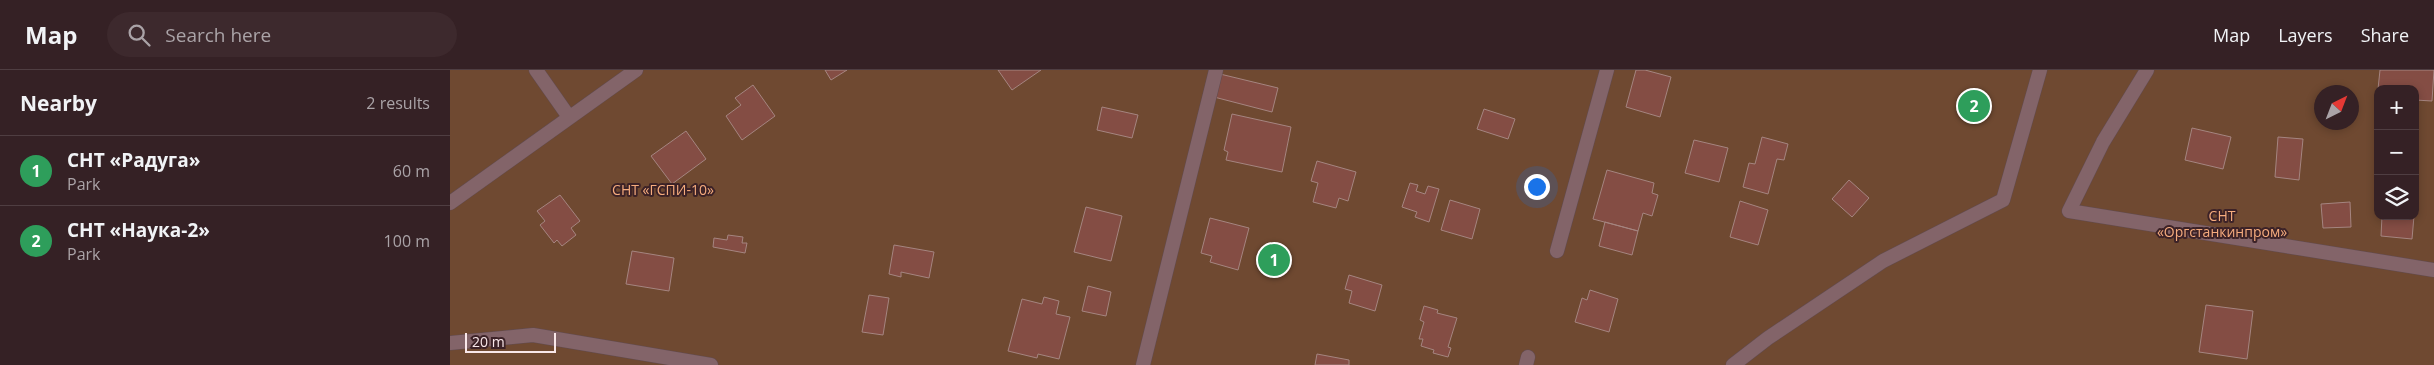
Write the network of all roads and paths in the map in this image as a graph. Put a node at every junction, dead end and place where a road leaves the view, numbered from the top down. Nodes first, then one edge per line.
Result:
1 (536, 70) edge
2 (636, 70) edge
3 (1216, 70) edge
4 (1608, 70) edge
5 (2040, 70) edge
6 (2147, 70) edge
7 (569, 117) junction
8 (450, 204) edge
9 (1557, 251) dead end
10 (2434, 270) edge
11 (450, 343) edge
12 (711, 365) edge
13 (1143, 365) edge
14 (1733, 365) edge

1 - 7 street
2 - 7 street
3 - 13 street
4 - 9 street
5 - 14 street
6 - 10 street
7 - 8 street
11 - 12 street

